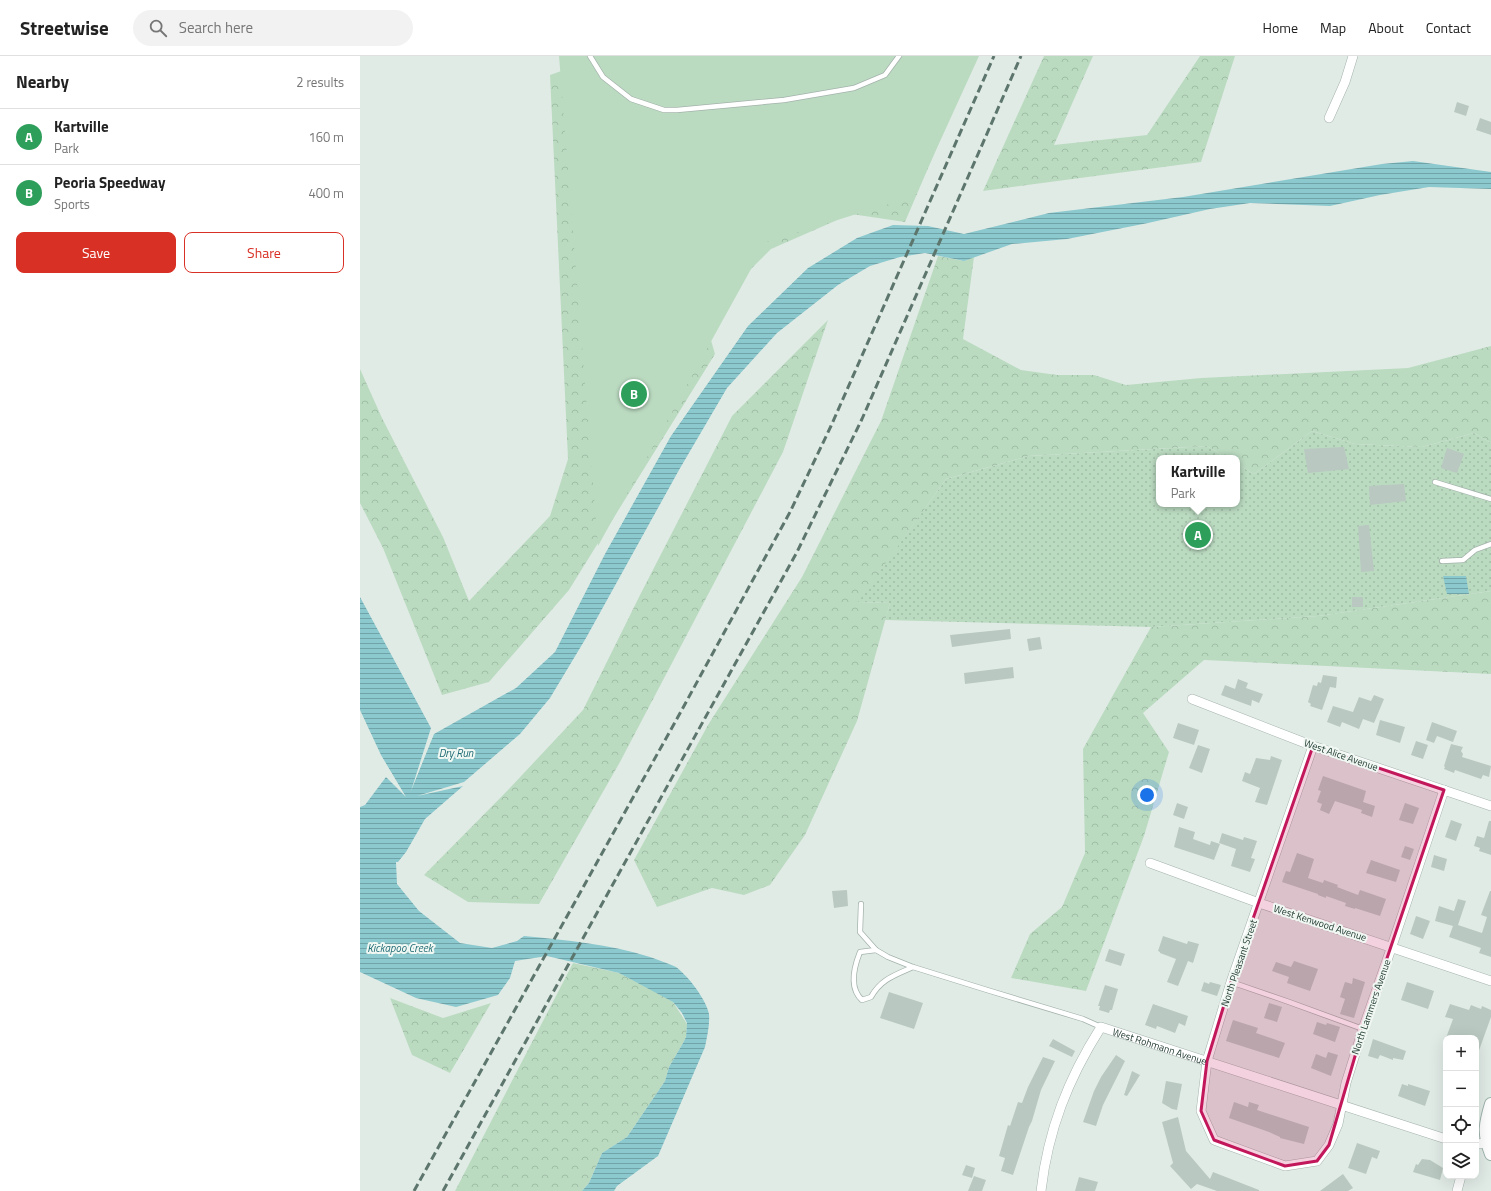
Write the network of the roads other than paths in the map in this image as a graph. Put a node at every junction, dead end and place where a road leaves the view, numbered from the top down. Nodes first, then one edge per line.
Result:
1 (590, 56) edge
2 (899, 56) edge
3 (1353, 56) edge
4 (1328, 118) dead end
5 (1435, 482) dead end
6 (1491, 498) edge
7 (1491, 544) edge
8 (1442, 561) dead end
9 (1192, 699) dead end
10 (1313, 746) junction
11 (1444, 790) junction
12 (1491, 806) edge
13 (1150, 863) dead end
14 (1259, 903) junction
15 (861, 904) dead end
16 (1392, 946) junction
17 (876, 950) junction
18 (913, 967) junction
19 (1491, 981) edge
20 (1231, 982) junction
21 (1101, 1027) junction
22 (1362, 1029) junction
23 (1207, 1061) junction
24 (1342, 1104) junction
25 (1491, 1104) edge
26 (1443, 1137) edge
27 (1485, 1147) edge
28 (1254, 1156) joint
29 (1459, 1179) edge
30 (1041, 1191) edge
31 (1457, 1191) edge

1 - 2 lane
3 - 4 street
5 - 6 lane
7 - 8 lane
9 - 10 street, West Alice Avenue
10 - 11 street, West Alice Avenue
10 - 14 street, North Pleasant Street
11 - 12 street, West Alice Avenue
11 - 16 street, North Lammers Avenue
13 - 14 street, West Kenwood Avenue
14 - 16 street, West Kenwood Avenue
14 - 20 street, North Pleasant Street
15 - 17 lane
16 - 19 street, West Kenwood Avenue
16 - 22 street, North Lammers Avenue
17 - 18 lane, West Rohmann Avenue
17 - 18 lane
18 - 21 lane, West Rohmann Avenue
20 - 22 lane
20 - 23 street, North Pleasant Street
21 - 23 street, West Rohmann Avenue
21 - 30 street
22 - 24 street, North Lammers Avenue
23 - 24 street, West Rohmann Avenue
23 - 28 street, North Pleasant Street
24 - 26 street, West Rohmann Avenue
24 - 28 street, North Lammers Avenue
25 - 27 street
29 - 31 street

